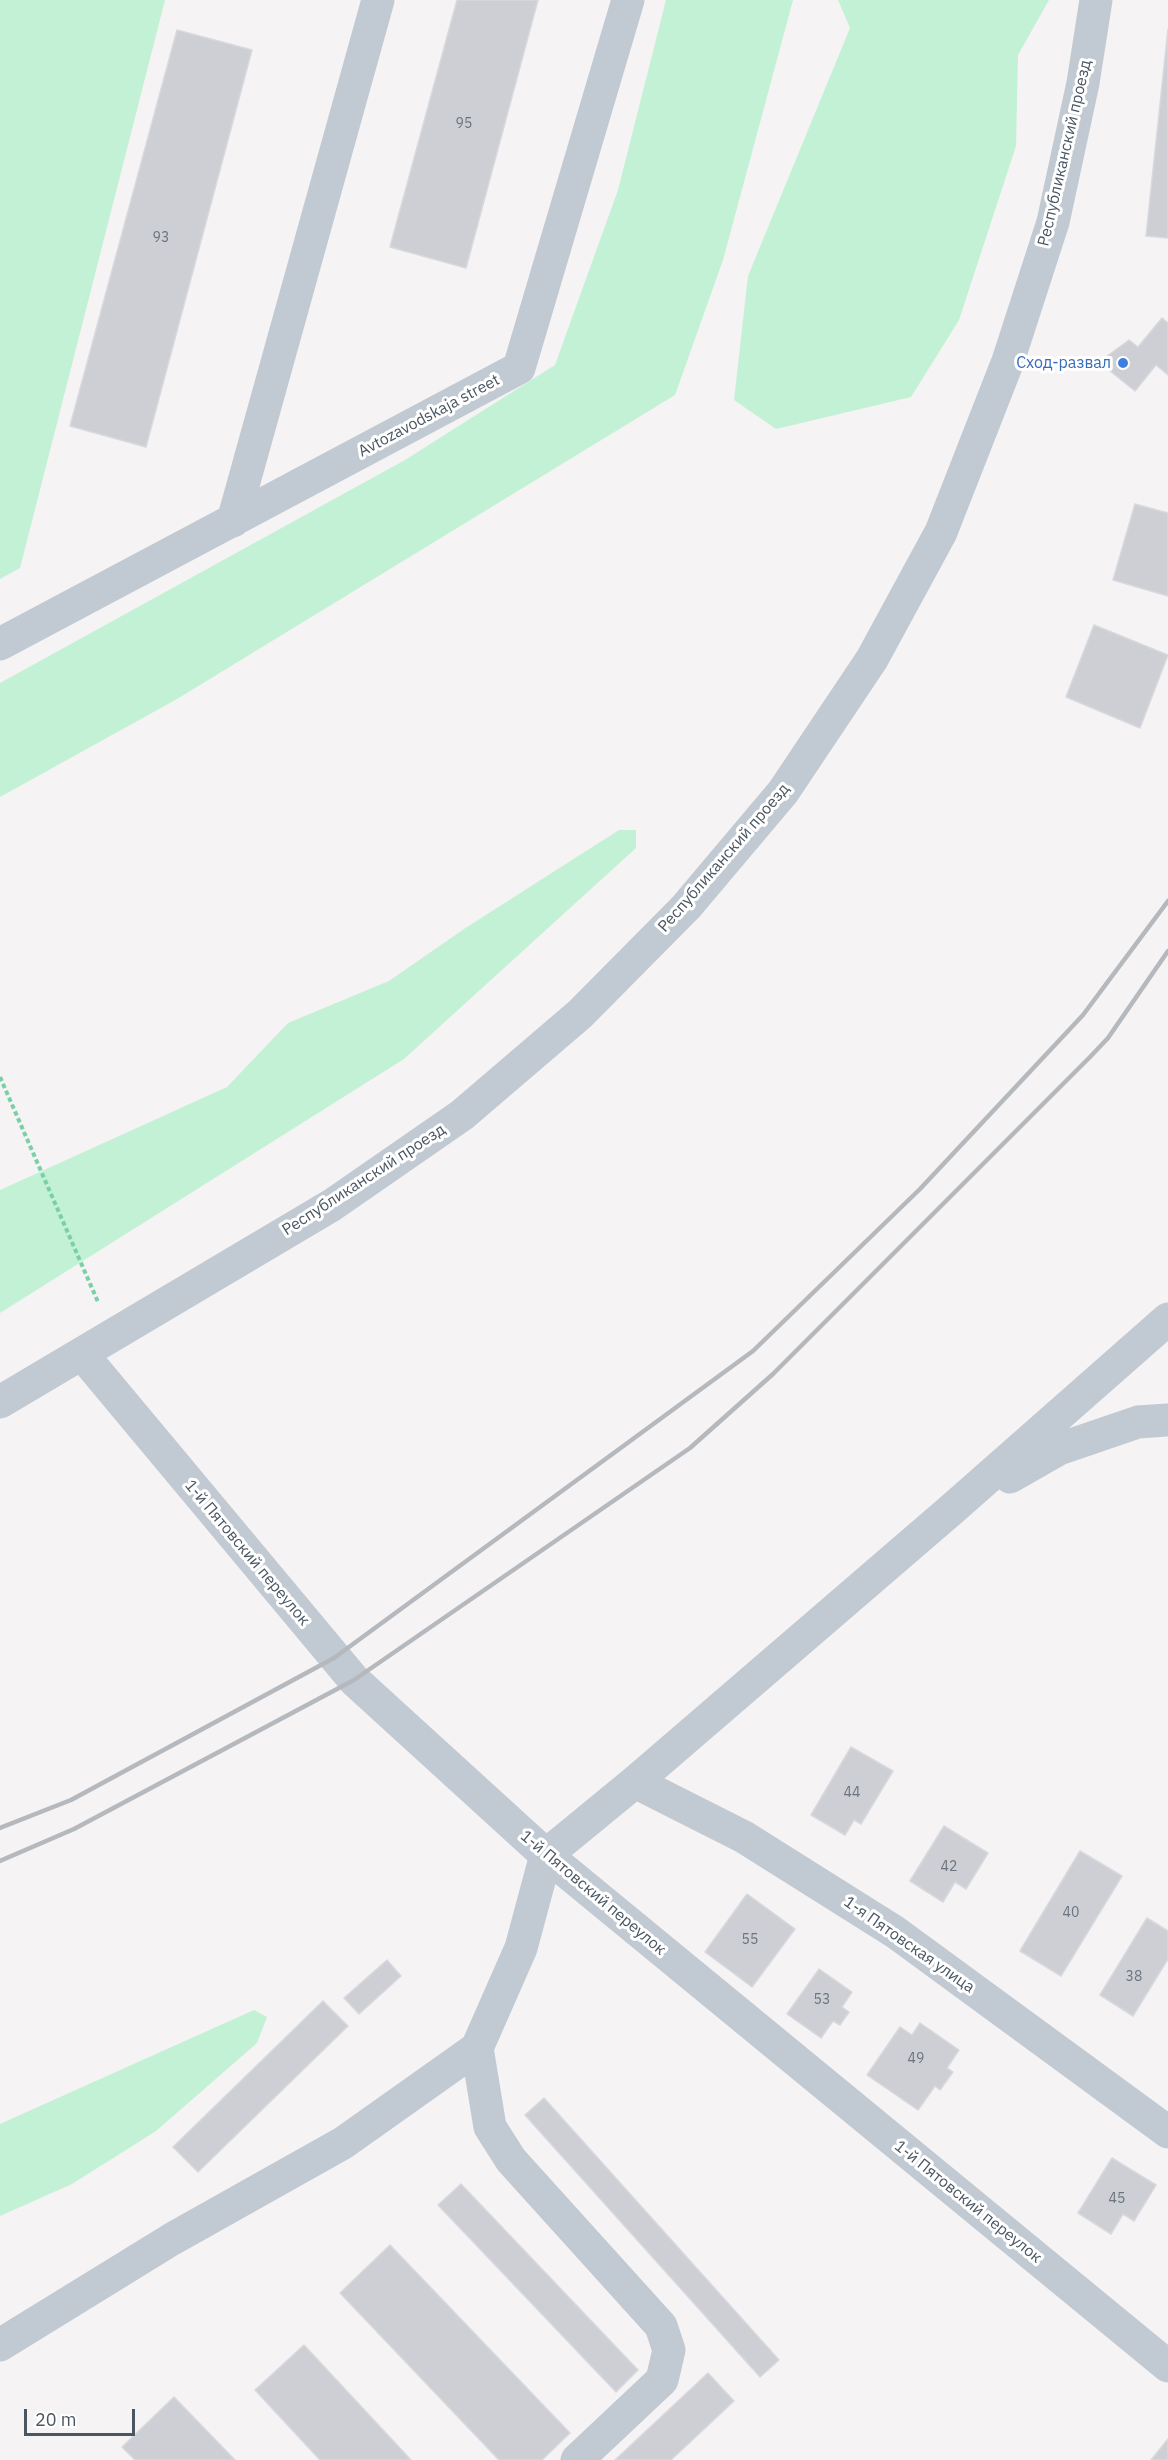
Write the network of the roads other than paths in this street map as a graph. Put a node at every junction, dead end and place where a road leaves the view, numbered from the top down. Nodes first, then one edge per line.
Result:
1 (378, 0) edge
2 (628, 0) edge
3 (1096, 0) edge
4 (233, 521) junction
5 (0, 644) edge
6 (1168, 1319) edge
7 (82, 1354) junction
8 (0, 1402) edge
9 (1168, 1420) edge
10 (951, 1510) junction
11 (635, 1782) junction
12 (546, 1855) junction
13 (477, 2048) junction
14 (1168, 2132) edge
15 (0, 2345) edge
16 (1168, 2366) edge
17 (577, 2460) edge

1 - 4 street
2 - 4 street, Avtozavodskaja street
3 - 7 street, Республиканский проезд
4 - 5 street, Avtozavodskaja street
6 - 10 street
7 - 8 street, Республиканский проезд
7 - 12 street, 1-й Пятовский переулок
9 - 10 street
10 - 11 street
11 - 12 street
11 - 14 street, 1-я Пятовская улица
12 - 13 street
12 - 16 street, 1-й Пятовский переулок
13 - 15 street
13 - 17 street

